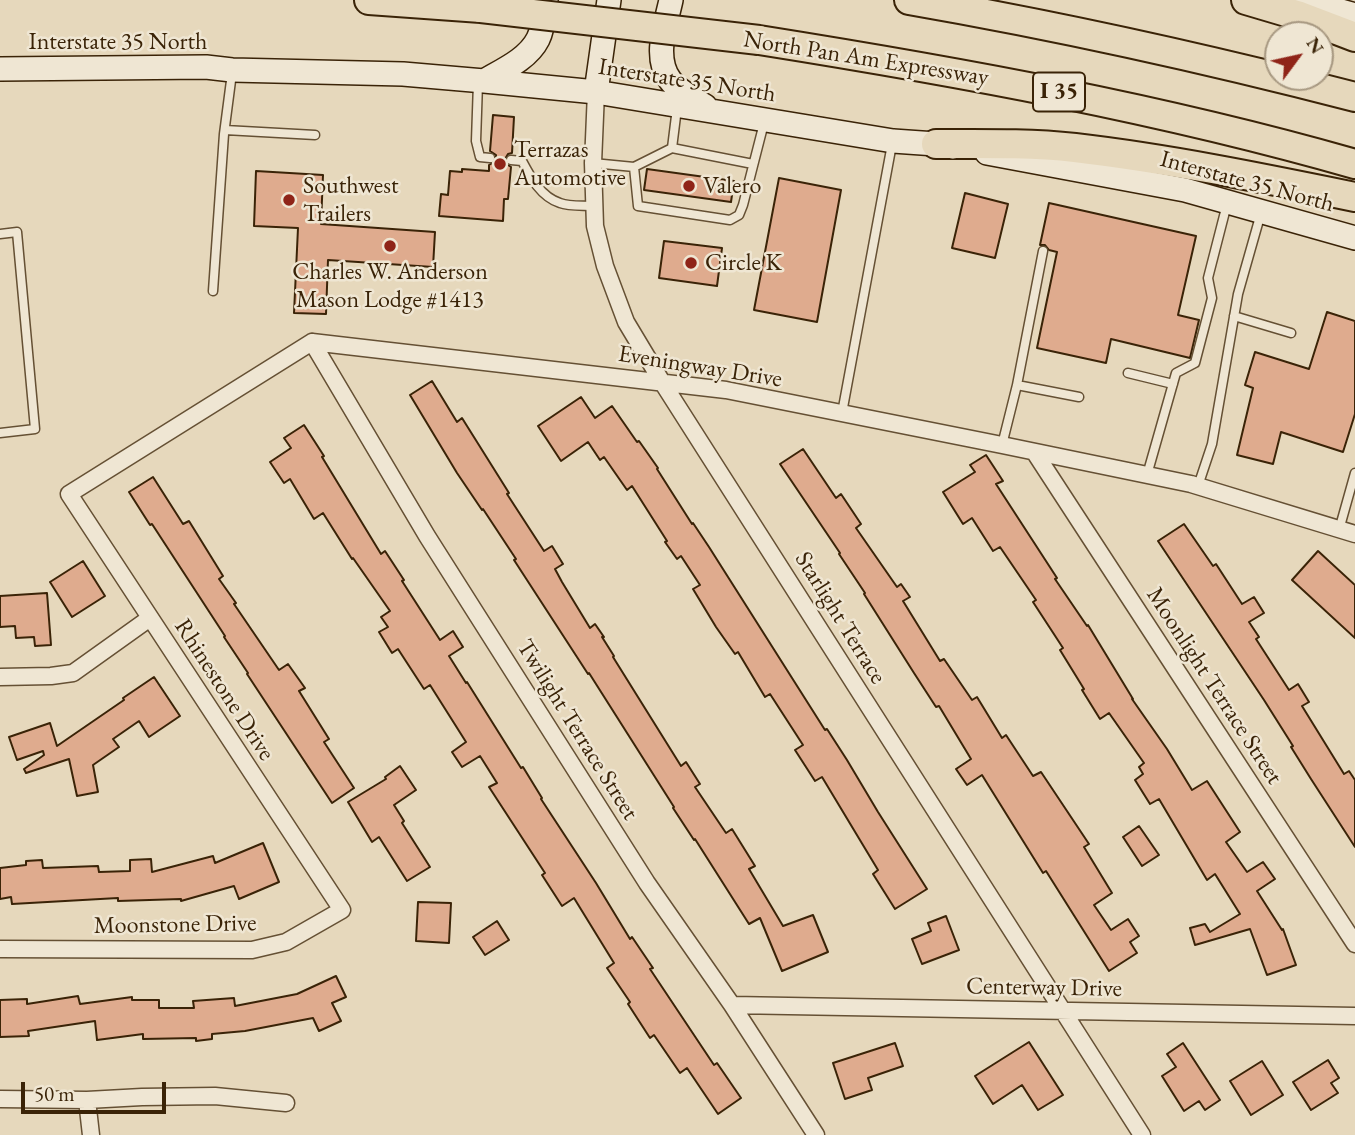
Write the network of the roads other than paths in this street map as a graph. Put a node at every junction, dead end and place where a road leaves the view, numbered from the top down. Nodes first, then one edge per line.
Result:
1 (369, 0) edge
2 (547, 0) edge
3 (609, 0) edge
4 (671, 0) edge
5 (909, 0) edge
6 (1246, 0) edge
7 (1302, 0) edge
8 (1350, 16) edge
9 (0, 69) edge
10 (232, 70) junction
11 (481, 80) junction
12 (596, 92) junction
13 (1355, 97) edge
14 (677, 106) junction
15 (712, 111) junction
16 (764, 120) junction
17 (225, 130) junction
18 (315, 135) dead end
19 (893, 141) junction
20 (936, 144) junction
21 (672, 148) junction
22 (490, 158) dead end
23 (511, 160) dead end
24 (593, 163) junction
25 (753, 164) junction
26 (1355, 164) edge
27 (634, 167) junction
28 (1355, 197) edge
29 (1228, 201) junction
30 (595, 205) junction
31 (1261, 210) junction
32 (0, 234) edge
33 (1355, 238) edge
34 (1043, 251) dead end
35 (213, 290) dead end
36 (1234, 316) junction
37 (1291, 333) dead end
38 (312, 342) junction
39 (1128, 373) dead end
40 (662, 382) junction
41 (1173, 384) junction
42 (1017, 385) junction
43 (1079, 397) dead end
44 (841, 413) junction
45 (0, 433) edge
46 (1002, 445) junction
47 (1035, 453) junction
48 (1355, 473) edge
49 (1147, 475) junction
50 (1198, 486) junction
51 (1347, 532) edge
52 (150, 618) junction
53 (0, 677) edge
54 (342, 910) joint
55 (1355, 944) edge
56 (0, 949) edge
57 (732, 1005) junction
58 (1063, 1011) junction
59 (1355, 1016) edge
60 (0, 1099) edge
61 (87, 1100) junction
62 (286, 1103) dead end
63 (91, 1135) edge
64 (816, 1135) edge
65 (1142, 1135) edge

1 - 26 highway, North Pan Am Expressway / I 35, bridge
2 - 11 main road
3 - 12 main road
4 - 15 main road
5 - 13 highway, I 35
6 - 8 highway
7 - 8 main road
9 - 10 main road, Interstate 35 North
10 - 11 main road, Interstate 35 North
10 - 17 lane
11 - 12 main road, Interstate 35 North
11 - 22 lane
12 - 14 main road, Interstate 35 North
12 - 24 street, Starlight Terrace
14 - 15 main road, Interstate 35 North
14 - 21 lane
15 - 16 main road, Interstate 35 North
16 - 19 main road, Interstate 35 North
16 - 25 lane
17 - 18 lane
17 - 35 lane
19 - 20 main road, Interstate 35 North
19 - 44 lane
20 - 28 highway
20 - 29 main road, Interstate 35 North
21 - 25 lane
21 - 27 lane
23 - 30 lane
24 - 27 lane
24 - 30 street, Starlight Terrace
25 - 27 lane
29 - 31 main road, Interstate 35 North
29 - 41 lane
30 - 40 street, Starlight Terrace
31 - 33 main road, Interstate 35 North
31 - 36 lane
32 - 45 lane
34 - 42 lane
36 - 37 lane
36 - 50 lane
38 - 40 street, Eveningway Drive
38 - 52 street, Rhinestone Drive
38 - 57 street, Twilight Terrace Street
39 - 41 lane
40 - 44 street, Eveningway Drive
40 - 58 street, Starlight Terrace
41 - 49 lane
42 - 43 lane
42 - 46 lane
44 - 46 street, Eveningway Drive
46 - 47 street, Eveningway Drive
47 - 49 street, Eveningway Drive
47 - 55 street, Moonlight Terrace Street
48 - 51 lane
49 - 50 street, Eveningway Drive
50 - 51 street, Eveningway Drive
52 - 53 street
52 - 54 street, Rhinestone Drive
54 - 56 street, Moonstone Drive
57 - 58 street, Centerway Drive
57 - 64 street, Twilight Terrace Street
58 - 59 street, Centerway Drive
58 - 65 street, Starlight Terrace
60 - 61 street
61 - 62 street
61 - 63 street

